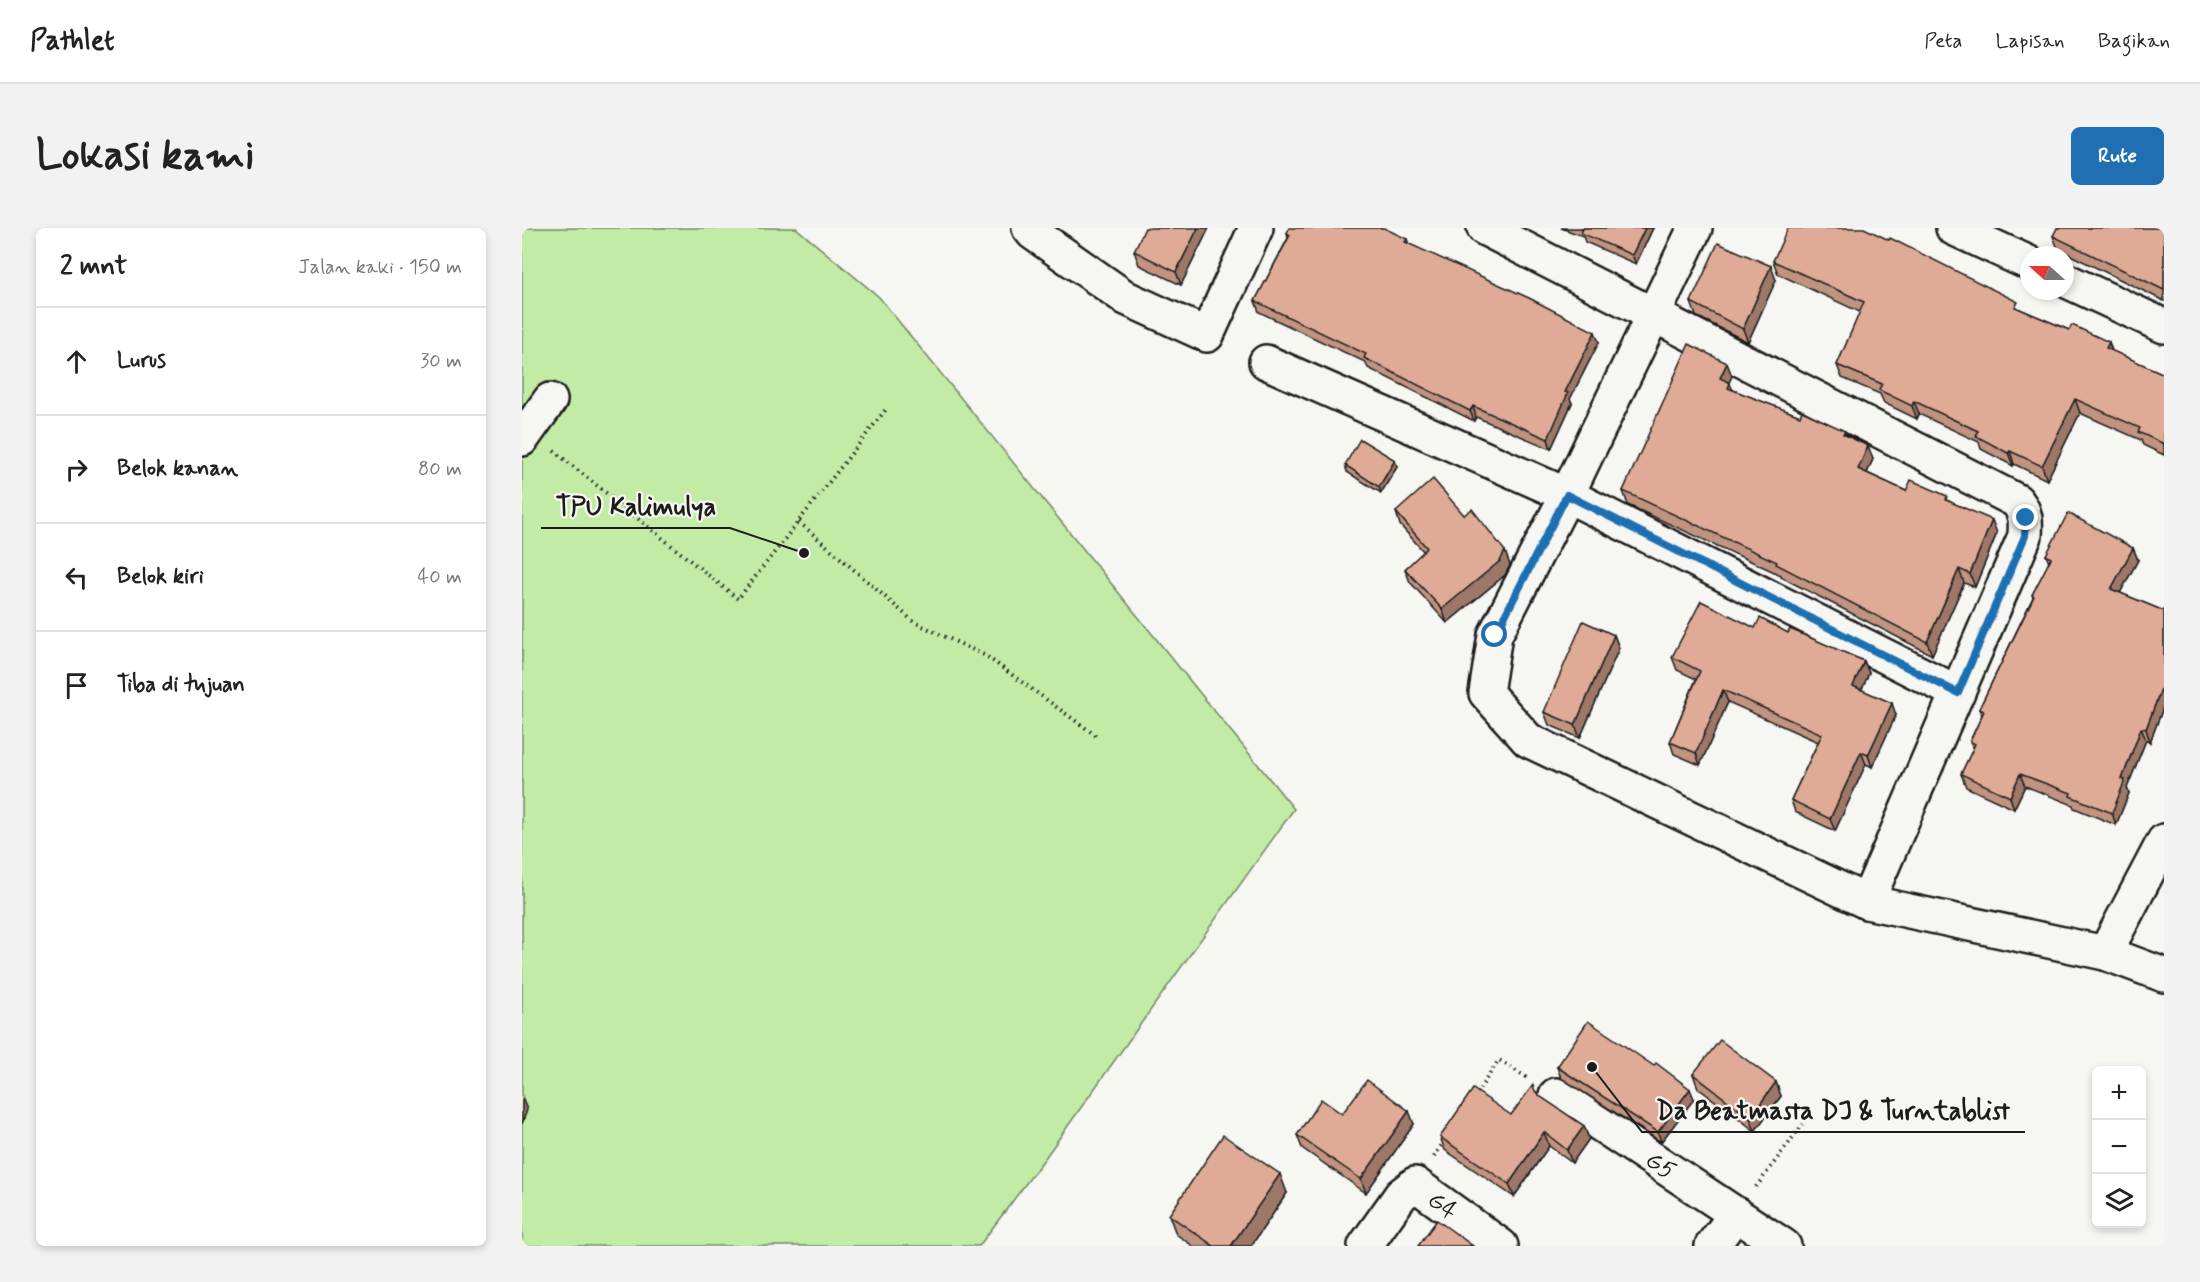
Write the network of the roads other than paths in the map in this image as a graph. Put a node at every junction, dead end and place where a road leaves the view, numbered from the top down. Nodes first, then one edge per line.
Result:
1 (1256, 228) edge
2 (1484, 228) edge
3 (1695, 228) edge
4 (1953, 228) edge
5 (1032, 230) edge
6 (2020, 259) edge
7 (2074, 284) edge
8 (1655, 315) junction
9 (2164, 326) edge
10 (1266, 362) dead end
11 (550, 400) dead end
12 (525, 434) edge
13 (1567, 495) junction
14 (1958, 693) junction
15 (2164, 842) edge
16 (1867, 902) junction
17 (2105, 953) junction
18 (2164, 975) edge
19 (1556, 1095) road end
20 (1736, 1214) junction
21 (1365, 1246) edge
22 (1501, 1246) edge
23 (1712, 1246) edge
24 (1784, 1246) edge

1 - 5 street
2 - 8 street
3 - 8 street
4 - 6 street
7 - 9 street
8 - 13 street
8 - 14 street
10 - 13 street
11 - 12 street
13 - 14 street
13 - 16 street
14 - 16 street
15 - 17 street
16 - 17 street
17 - 18 street
19 - 20 street, G5
20 - 23 street
20 - 24 street, G5
21 - 22 street, G4

